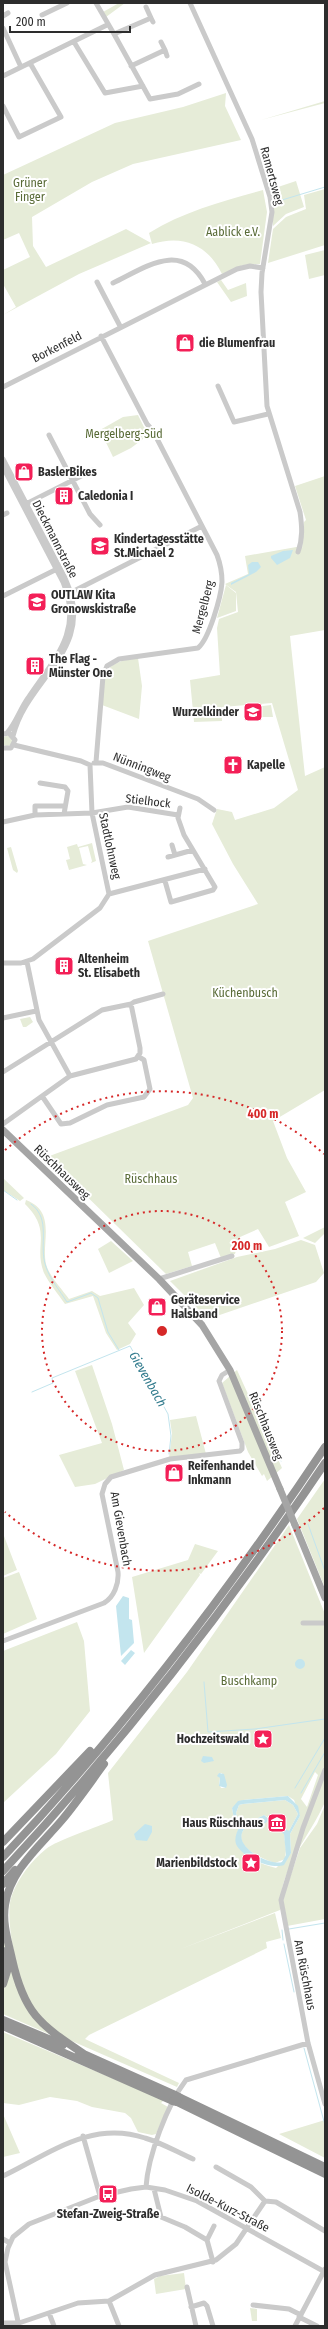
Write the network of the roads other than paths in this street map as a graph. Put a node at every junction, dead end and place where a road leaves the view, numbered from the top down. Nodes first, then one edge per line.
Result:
1 (67, 3) edge
2 (96, 3) edge
3 (190, 3) edge
4 (146, 7) dead end
5 (42, 15) dead end
6 (107, 25) junction
7 (3, 28) edge
8 (114, 34) junction
9 (74, 42) junction
10 (161, 42) dead end
11 (165, 50) junction
12 (167, 56) dead end
13 (30, 62) junction
14 (131, 66) junction
15 (21, 67) junction
16 (3, 76) edge
17 (199, 84) dead end
18 (143, 86) junction
19 (3, 106) edge
20 (263, 268) junction
21 (97, 282) dead end
22 (113, 283) dead end
23 (205, 284) junction
24 (120, 326) junction
25 (101, 336) junction
26 (218, 386) dead end
27 (3, 387) edge
28 (268, 414) junction
29 (49, 435) dead end
30 (3, 459) edge
31 (3, 467) edge
32 (93, 470) dead end
33 (72, 480) junction
34 (24, 504) junction
35 (100, 525) dead end
36 (202, 526) junction
37 (298, 552) dead end
38 (58, 569) junction
39 (69, 594) junction
40 (3, 596) edge
41 (5, 733) edge
42 (13, 736) junction
43 (14, 744) junction
44 (4, 750) edge
45 (96, 762) junction
46 (90, 766) junction
47 (40, 783) dead end
48 (65, 806) junction
49 (180, 808) dead end
50 (214, 810) dead end
51 (92, 813) junction
52 (64, 814) junction
53 (36, 815) junction
54 (178, 815) junction
55 (3, 822) edge
56 (172, 845) dead end
57 (193, 850) junction
58 (175, 856) junction
59 (168, 857) dead end
60 (205, 869) junction
61 (165, 881) junction
62 (109, 894) junction
63 (27, 962) junction
64 (3, 963) edge
65 (163, 994) dead end
66 (131, 1004) junction
67 (36, 1011) junction
68 (3, 1018) edge
69 (51, 1043) junction
70 (139, 1057) junction
71 (3, 1072) edge
72 (70, 1076) junction
73 (42, 1096) junction
74 (3, 1124) edge
75 (3, 1130) edge
76 (232, 1256) dead end
77 (158, 1279) junction
78 (230, 1370) junction
79 (325, 1447) edge
80 (325, 1463) edge
81 (325, 1598) edge
82 (303, 1623) dead end
83 (325, 1623) edge
84 (3, 1641) edge
85 (119, 1725) junction
86 (129, 1727) junction
87 (325, 1770) edge
88 (3, 1842) edge
89 (32, 1854) junction
90 (3, 1857) edge
91 (3, 1871) edge
92 (3, 1884) edge
93 (3, 1951) edge
94 (3, 1984) edge
95 (3, 2020) edge
96 (3, 2026) edge
97 (3, 2030) edge
98 (43, 2043) junction
99 (308, 2043) junction
100 (84, 2054) junction
101 (176, 2099) junction
102 (325, 2104) edge
103 (82, 2136) junction
104 (156, 2142) junction
105 (193, 2159) dead end
106 (216, 2167) dead end
107 (325, 2167) edge
108 (325, 2174) edge
109 (3, 2176) edge
110 (146, 2187) junction
111 (154, 2189) junction
112 (100, 2196) junction
113 (265, 2200) junction
114 (214, 2226) dead end
115 (248, 2229) junction
116 (325, 2231) edge
117 (3, 2239) edge
118 (207, 2240) junction
119 (10, 2243) junction
120 (4, 2262) edge
121 (213, 2262) junction
122 (325, 2270) edge
123 (187, 2288) dead end
124 (109, 2301) junction
125 (253, 2305) dead end
126 (192, 2306) junction
127 (48, 2313) junction
128 (300, 2316) junction
129 (3, 2324) edge
130 (19, 2325) edge
131 (54, 2326) edge
132 (119, 2326) edge
133 (196, 2326) edge
134 (213, 2326) edge
135 (295, 2326) edge
136 (317, 2326) edge

1 - 5 street
2 - 6 street
3 - 20 street, Ramertsweg
4 - 8 street
6 - 8 street
6 - 9 street
7 - 15 street
8 - 14 street
9 - 13 street
9 - 18 street
10 - 11 street
11 - 12 street
11 - 14 street
13 - 15 street
13 - 19 street
14 - 18 street
15 - 16 street
17 - 18 street
20 - 23 street, Borkenfeld
20 - 28 street, Ramertsweg
21 - 24 street
22 - 23 street
23 - 24 street, Borkenfeld
24 - 25 street, Borkenfeld
25 - 27 street, Borkenfeld
25 - 36 street, Mergelberg
26 - 28 street
28 - 37 street, Ramertsweg
29 - 33 street
30 - 34 street, Dieckmannstraße
31 - 34 street, Dieckmannstraße
32 - 33 street
33 - 34 street
33 - 35 street
34 - 38 street, Dieckmannstraße
36 - 39 street
36 - 45 street, Mergelberg
38 - 39 street, Dieckmannstraße
38 - 40 street
39 - 41 street, Dieckmannstraße
39 - 42 street, Dieckmannstraße
41 - 42 street, Dieckmannstraße
42 - 43 street
43 - 44 street
43 - 46 street
45 - 46 street, Nünningweg
45 - 50 street, Nünningweg
46 - 51 street, Stadtlohnweg
47 - 48 street
48 - 52 street
48 - 53 street
49 - 54 street, Stielhock
51 - 52 street, Stielhock
51 - 54 street, Stielhock
51 - 62 street, Stadtlohnweg
52 - 53 street, Stielhock
53 - 55 street, Stielhock
54 - 57 street, Stielhock
56 - 58 street
57 - 58 street
57 - 60 street, Stielhock
58 - 59 street
60 - 61 street
60 - 61 street, Stielhock
61 - 62 street
62 - 63 street, Stadtlohnweg
63 - 64 street
63 - 67 street
65 - 66 street
66 - 69 street
66 - 70 street
67 - 68 street
67 - 69 street
69 - 71 street
69 - 72 street
70 - 72 street
70 - 73 street
72 - 73 street
73 - 74 street
75 - 77 main road, Rüschhausweg
76 - 77 street
77 - 78 main road, Rüschhausweg
78 - 81 main road, Rüschhausweg, bridge
78 - 84 street, Am Gievenbach
79 - 85 highway
80 - 86 highway
82 - 83 street
85 - 88 highway
85 - 90 highway
86 - 89 highway
86 - 91 highway
87 - 99 street, Am Rüschhaus
89 - 92 highway
89 - 100 highway
93 - 94 highway
95 - 100 highway
96 - 98 highway
97 - 98 highway
98 - 101 highway
99 - 102 street, Am Rüschhaus
99 - 104 street
100 - 101 highway
101 - 107 highway
101 - 108 highway
103 - 104 street
103 - 109 street
103 - 112 street
104 - 105 street
104 - 110 street
106 - 113 street
110 - 111 street, Isolde-Kurz-Straße
110 - 112 street, Isolde-Kurz-Straße
111 - 115 street, Isolde-Kurz-Straße
111 - 118 street
112 - 119 street, Isolde-Kurz-Straße
113 - 115 street
113 - 116 street
114 - 118 street
115 - 121 street
115 - 122 street, Isolde-Kurz-Straße
117 - 119 street
118 - 121 street
119 - 120 street, Isolde-Kurz-Straße
120 - 130 street, Isolde-Kurz-Straße
121 - 124 street
122 - 128 street, Isolde-Kurz-Straße
123 - 126 street
124 - 127 street
124 - 132 street
125 - 128 street
126 - 133 street
126 - 134 street
127 - 130 street
127 - 131 street
128 - 135 street, Isolde-Kurz-Straße
128 - 136 street
129 - 130 street

